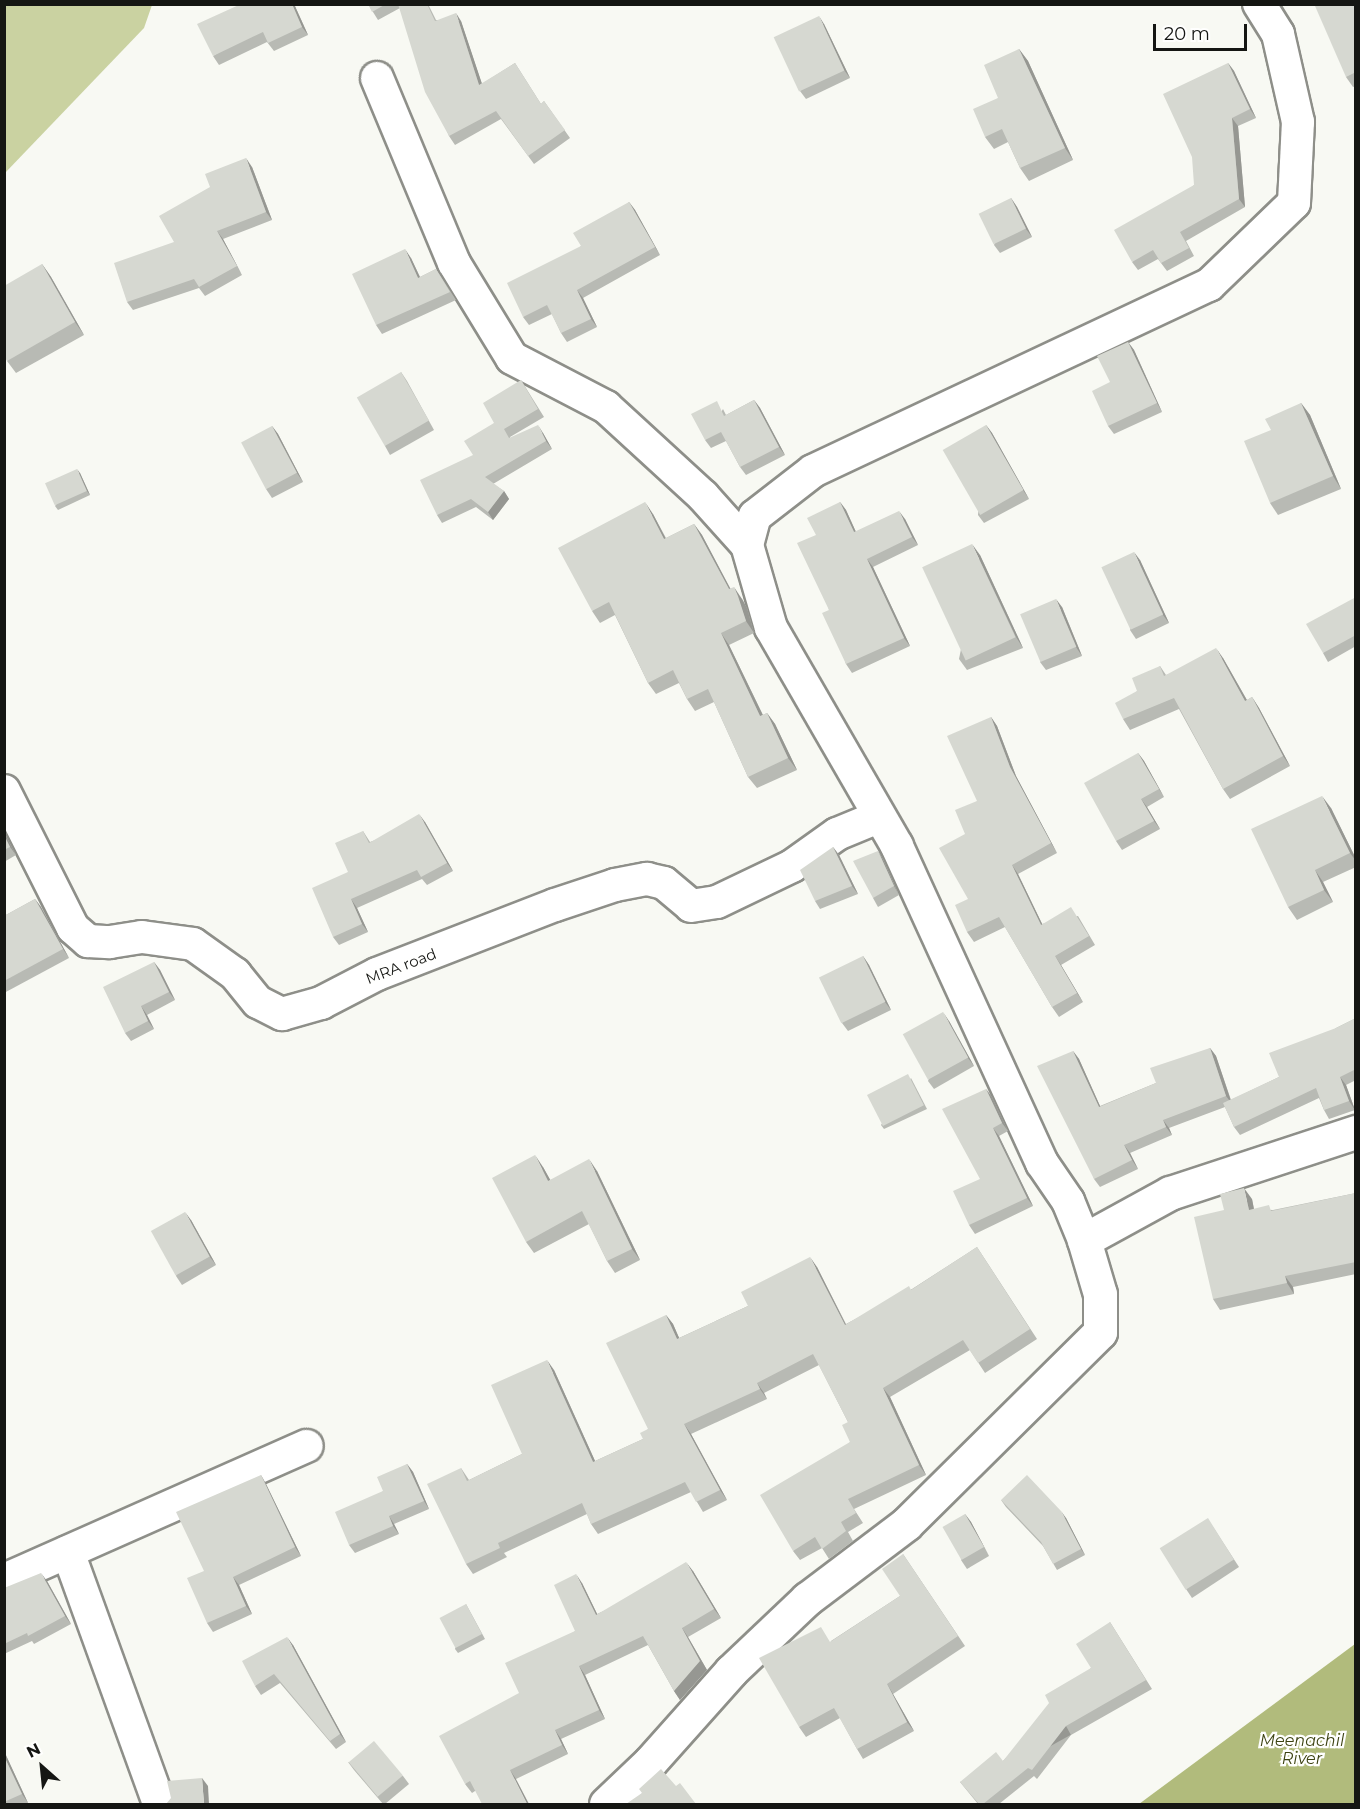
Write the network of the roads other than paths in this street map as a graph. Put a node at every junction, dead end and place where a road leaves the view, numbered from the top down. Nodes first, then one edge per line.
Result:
1 (1259, 4) edge
2 (377, 78) dead end
3 (747, 545) junction
4 (4, 791) edge
5 (878, 817) junction
6 (1356, 1132) edge
7 (1084, 1240) junction
8 (307, 1446) dead end
9 (68, 1551) junction
10 (4, 1580) edge
11 (159, 1804) edge
12 (606, 1804) edge

1 - 3 street
2 - 3 street
3 - 5 street
4 - 5 street, MRA road
5 - 7 street
6 - 7 street
7 - 12 street
8 - 9 street
9 - 10 street
9 - 11 street

